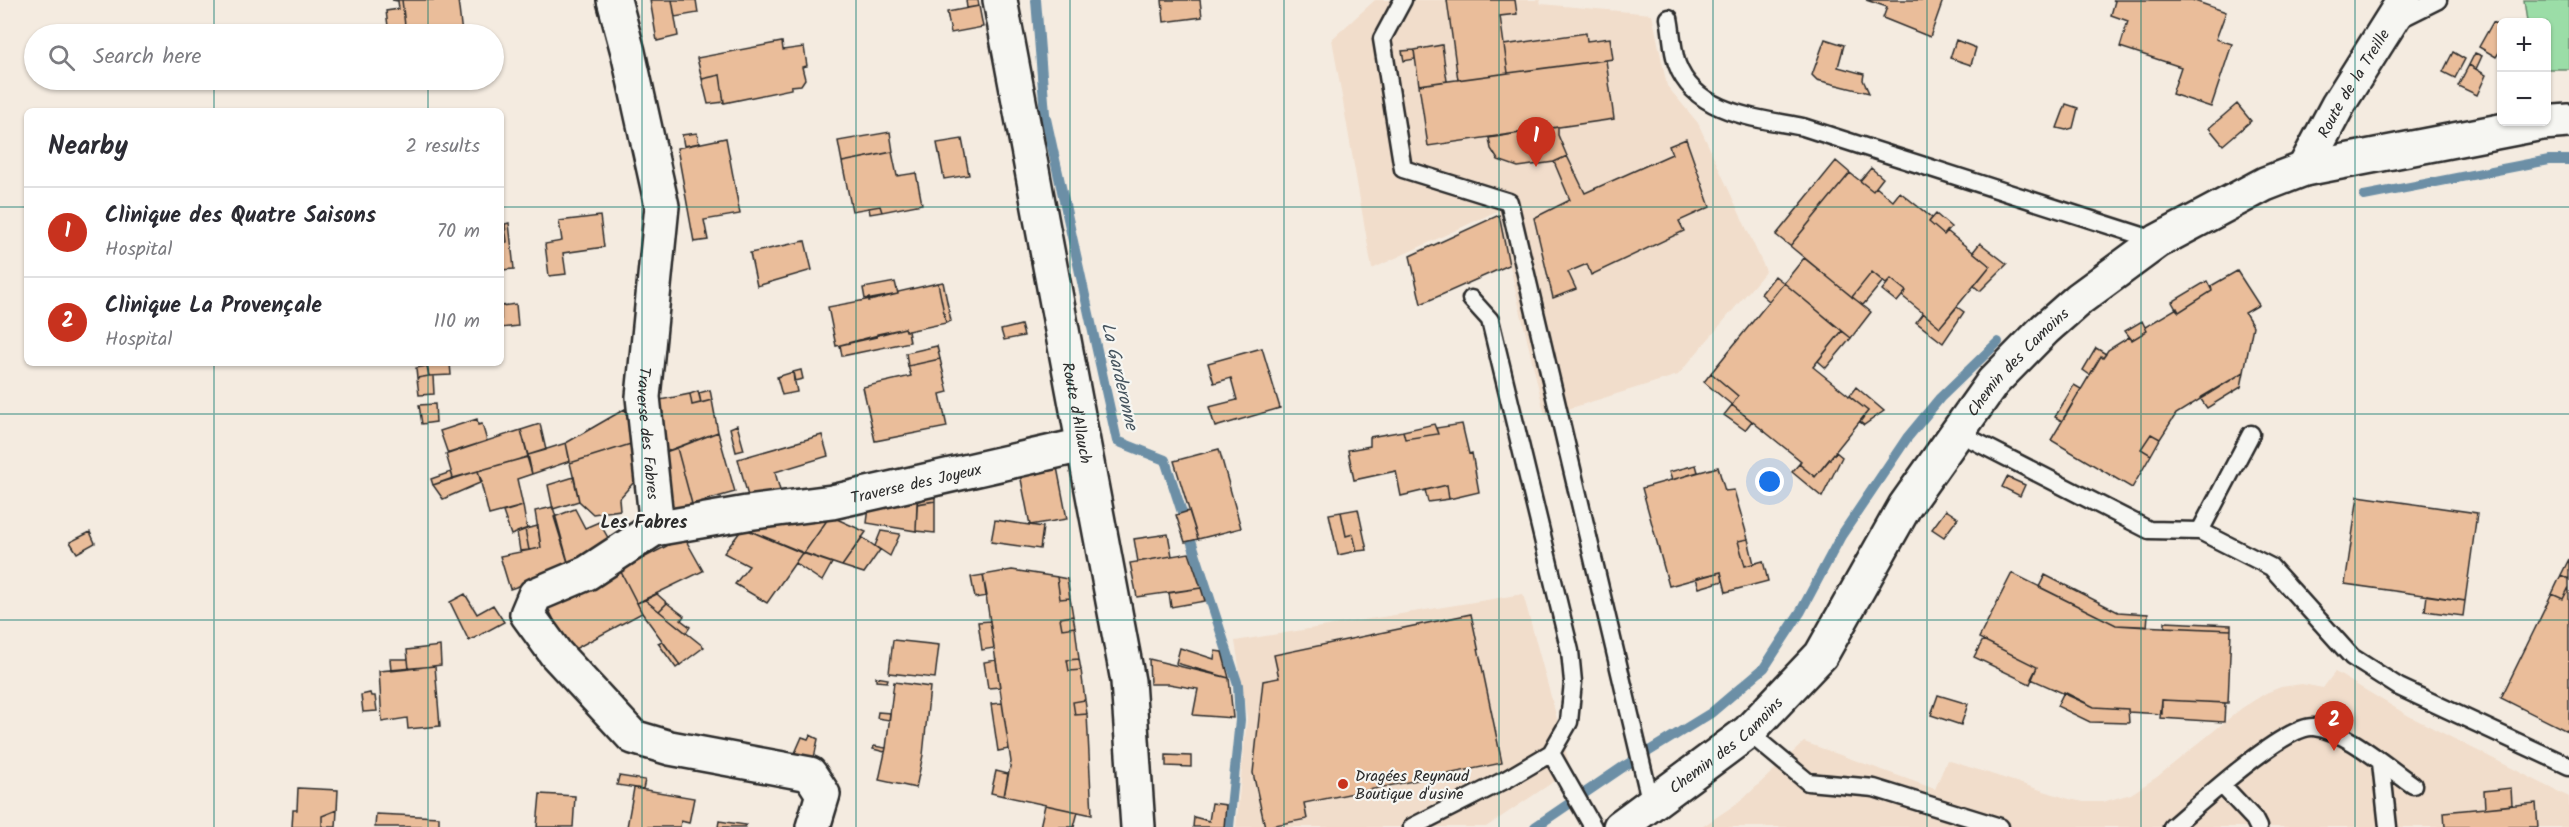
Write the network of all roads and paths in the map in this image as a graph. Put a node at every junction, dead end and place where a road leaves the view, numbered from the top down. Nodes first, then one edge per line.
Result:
1 (614, 0) edge
2 (999, 0) edge
3 (1403, 0) edge
4 (2439, 0) edge
5 (2397, 12) edge
6 (1670, 18) dead end
7 (2569, 121) edge
8 (2304, 169) junction
9 (2158, 241) junction
10 (1471, 299) dead end
11 (1959, 433) junction
12 (2251, 434) dead end
13 (1083, 445) junction
14 (654, 529) junction
15 (2200, 531) junction
16 (1748, 732) junction
17 (1551, 753) junction
18 (2381, 763) junction
19 (2569, 765) edge
20 (2222, 785) junction
21 (2413, 785) dead end
22 (1648, 790) junction
23 (1589, 821) edge
24 (813, 827) edge
25 (1138, 827) edge
26 (1412, 827) edge
27 (1620, 827) edge
28 (2000, 827) edge
29 (2172, 827) edge
30 (2258, 827) edge
31 (2388, 827) edge

1 - 14 street, Traverse des Fabres
2 - 13 street, Route d'Allauch
3 - 22 lane
4 - 5 lane
5 - 8 street, Route de la Treille
6 - 9 lane
7 - 8 street, Chemin des Camoins
8 - 9 street, Chemin des Camoins
9 - 11 street, Chemin des Camoins
10 - 17 lane
11 - 15 lane
11 - 16 street, Chemin des Camoins
12 - 15 lane
13 - 14 street, Traverse des Joyeux
13 - 25 street, Route d'Allauch
14 - 24 street
15 - 19 lane
16 - 22 street, Chemin des Camoins
16 - 28 lane
17 - 23 lane
17 - 26 lane
18 - 20 lane
18 - 21 lane
18 - 31 lane
20 - 29 lane
20 - 30 lane
22 - 27 street, Chemin des Camoins

